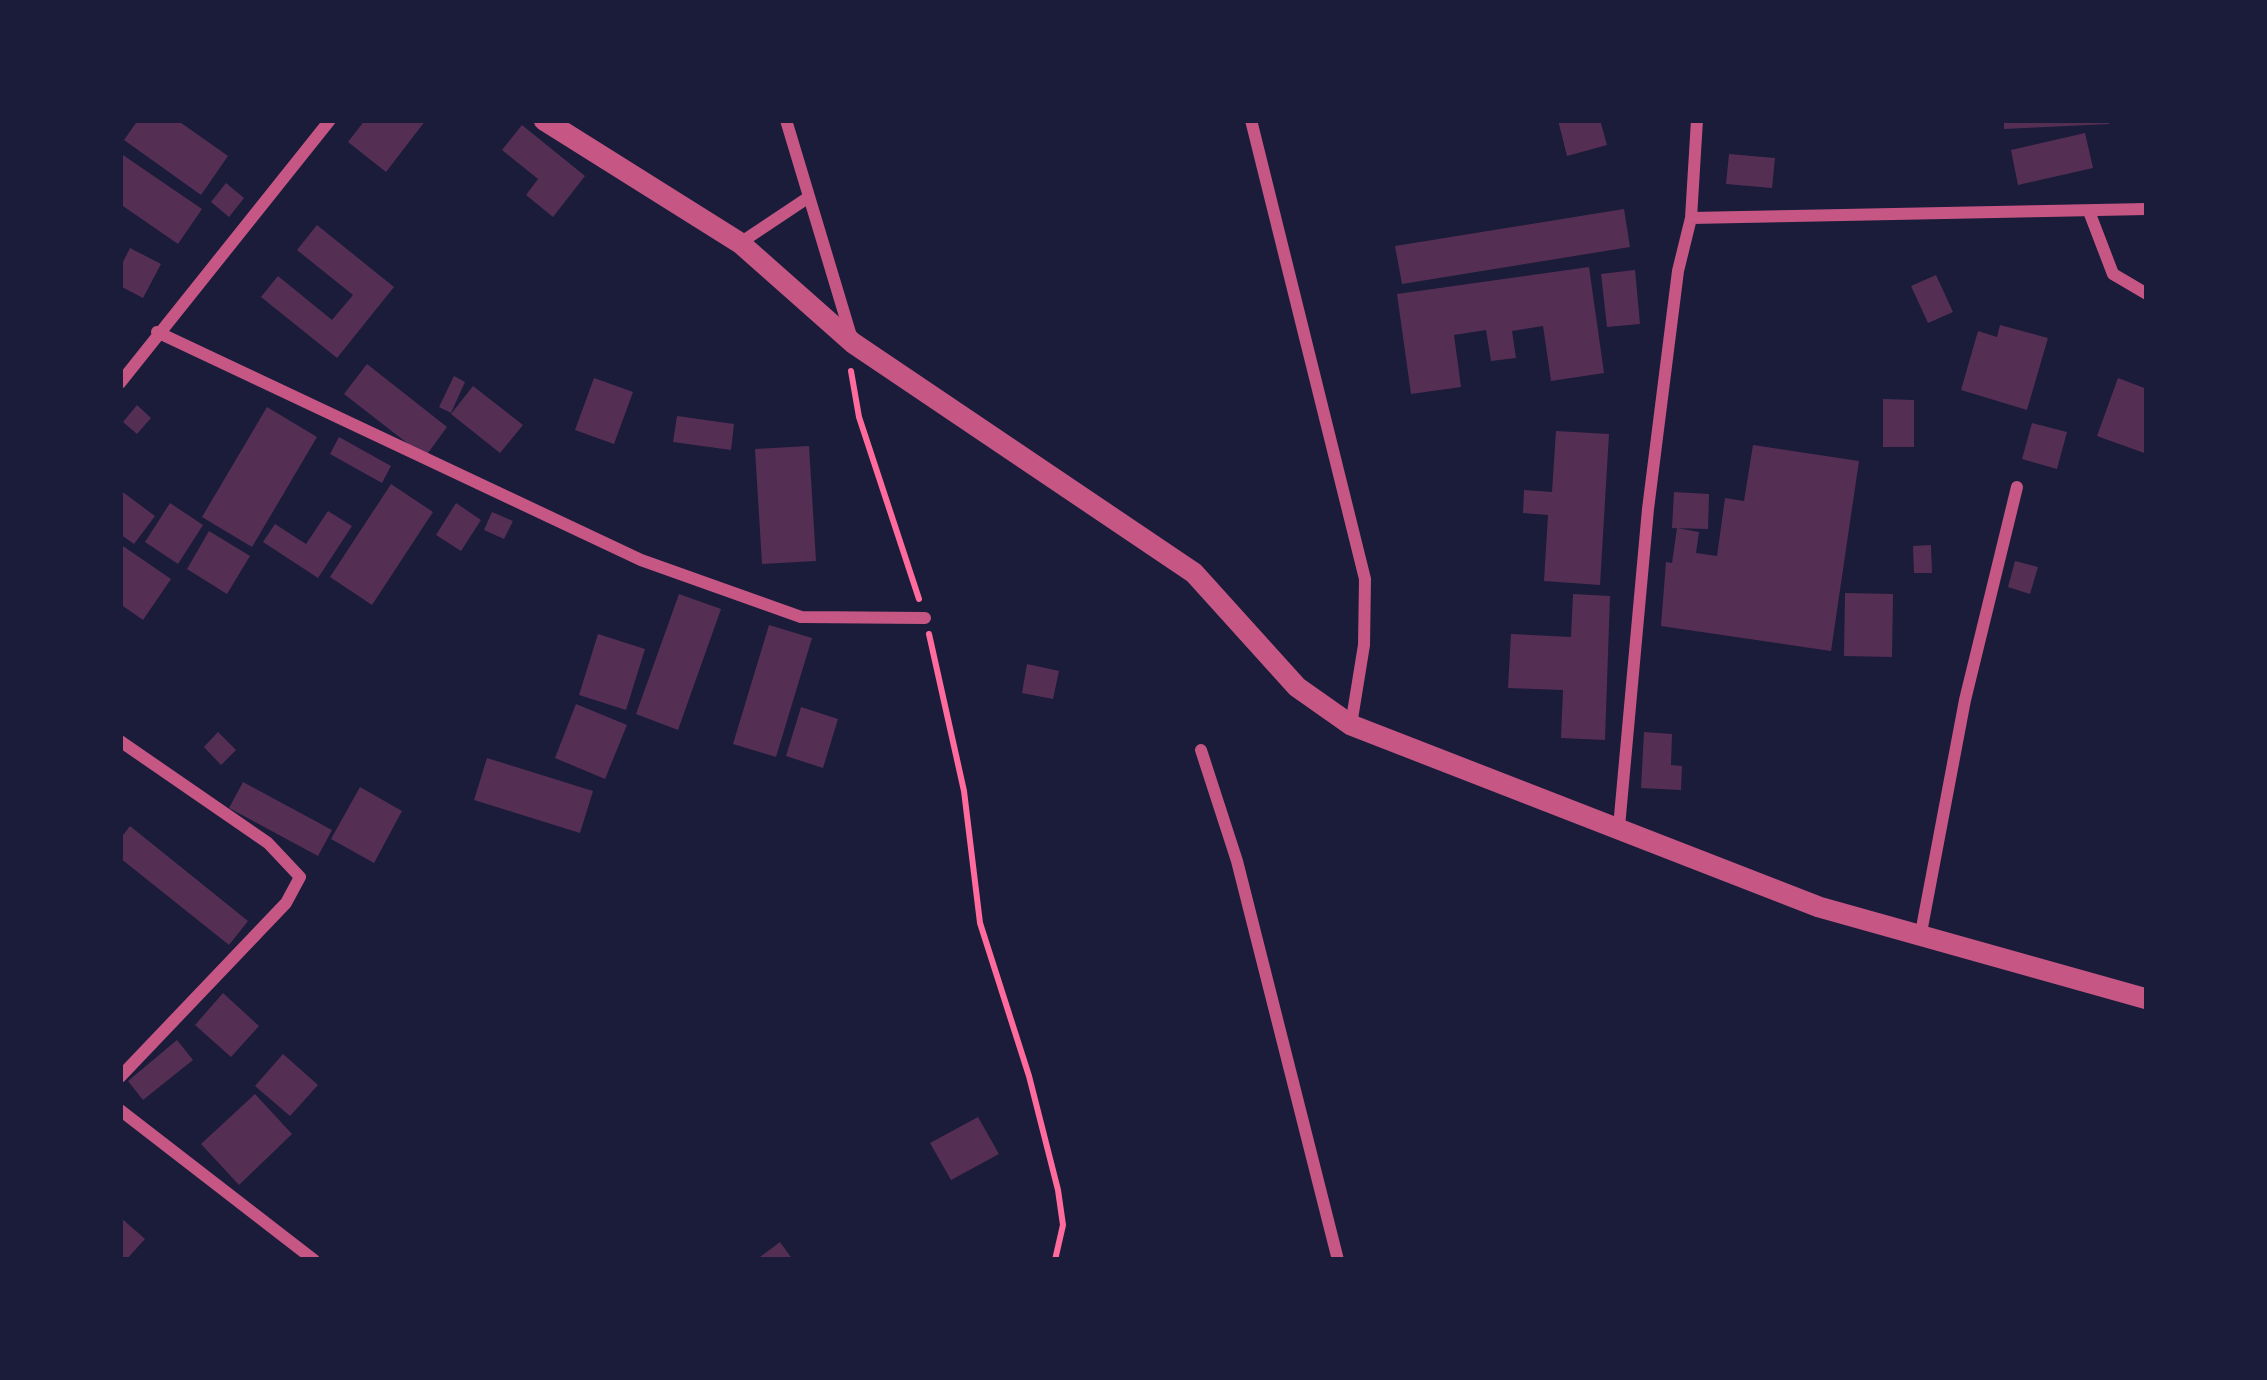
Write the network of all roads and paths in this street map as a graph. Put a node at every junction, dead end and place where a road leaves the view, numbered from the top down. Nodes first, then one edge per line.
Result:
1 (330, 120) edge
2 (544, 120) edge
3 (786, 120) edge
4 (1251, 120) edge
5 (1697, 120) edge
6 (806, 199) junction
7 (2147, 209) edge
8 (2090, 214) junction
9 (1691, 218) junction
10 (740, 243) junction
11 (2147, 294) edge
12 (157, 332) junction
13 (853, 343) junction
14 (120, 383) edge
15 (2017, 487) dead end
16 (925, 618) junction
17 (1351, 724) junction
18 (120, 741) edge
19 (1201, 750) dead end
20 (1619, 827) junction
21 (1919, 939) junction
22 (2147, 999) edge
23 (120, 1078) edge
24 (120, 1110) edge
25 (314, 1260) edge
26 (1055, 1260) edge
27 (1338, 1260) edge

1 - 12 street
2 - 10 street
3 - 6 street
4 - 17 street
5 - 9 street
6 - 10 street
6 - 13 street
7 - 8 street
8 - 9 street
8 - 11 street
9 - 20 street
10 - 13 street
12 - 14 street
12 - 16 street
13 - 16 path
13 - 17 street
15 - 21 street
16 - 26 path
17 - 20 street
18 - 23 street
19 - 27 street
20 - 21 street
21 - 22 street
24 - 25 street

